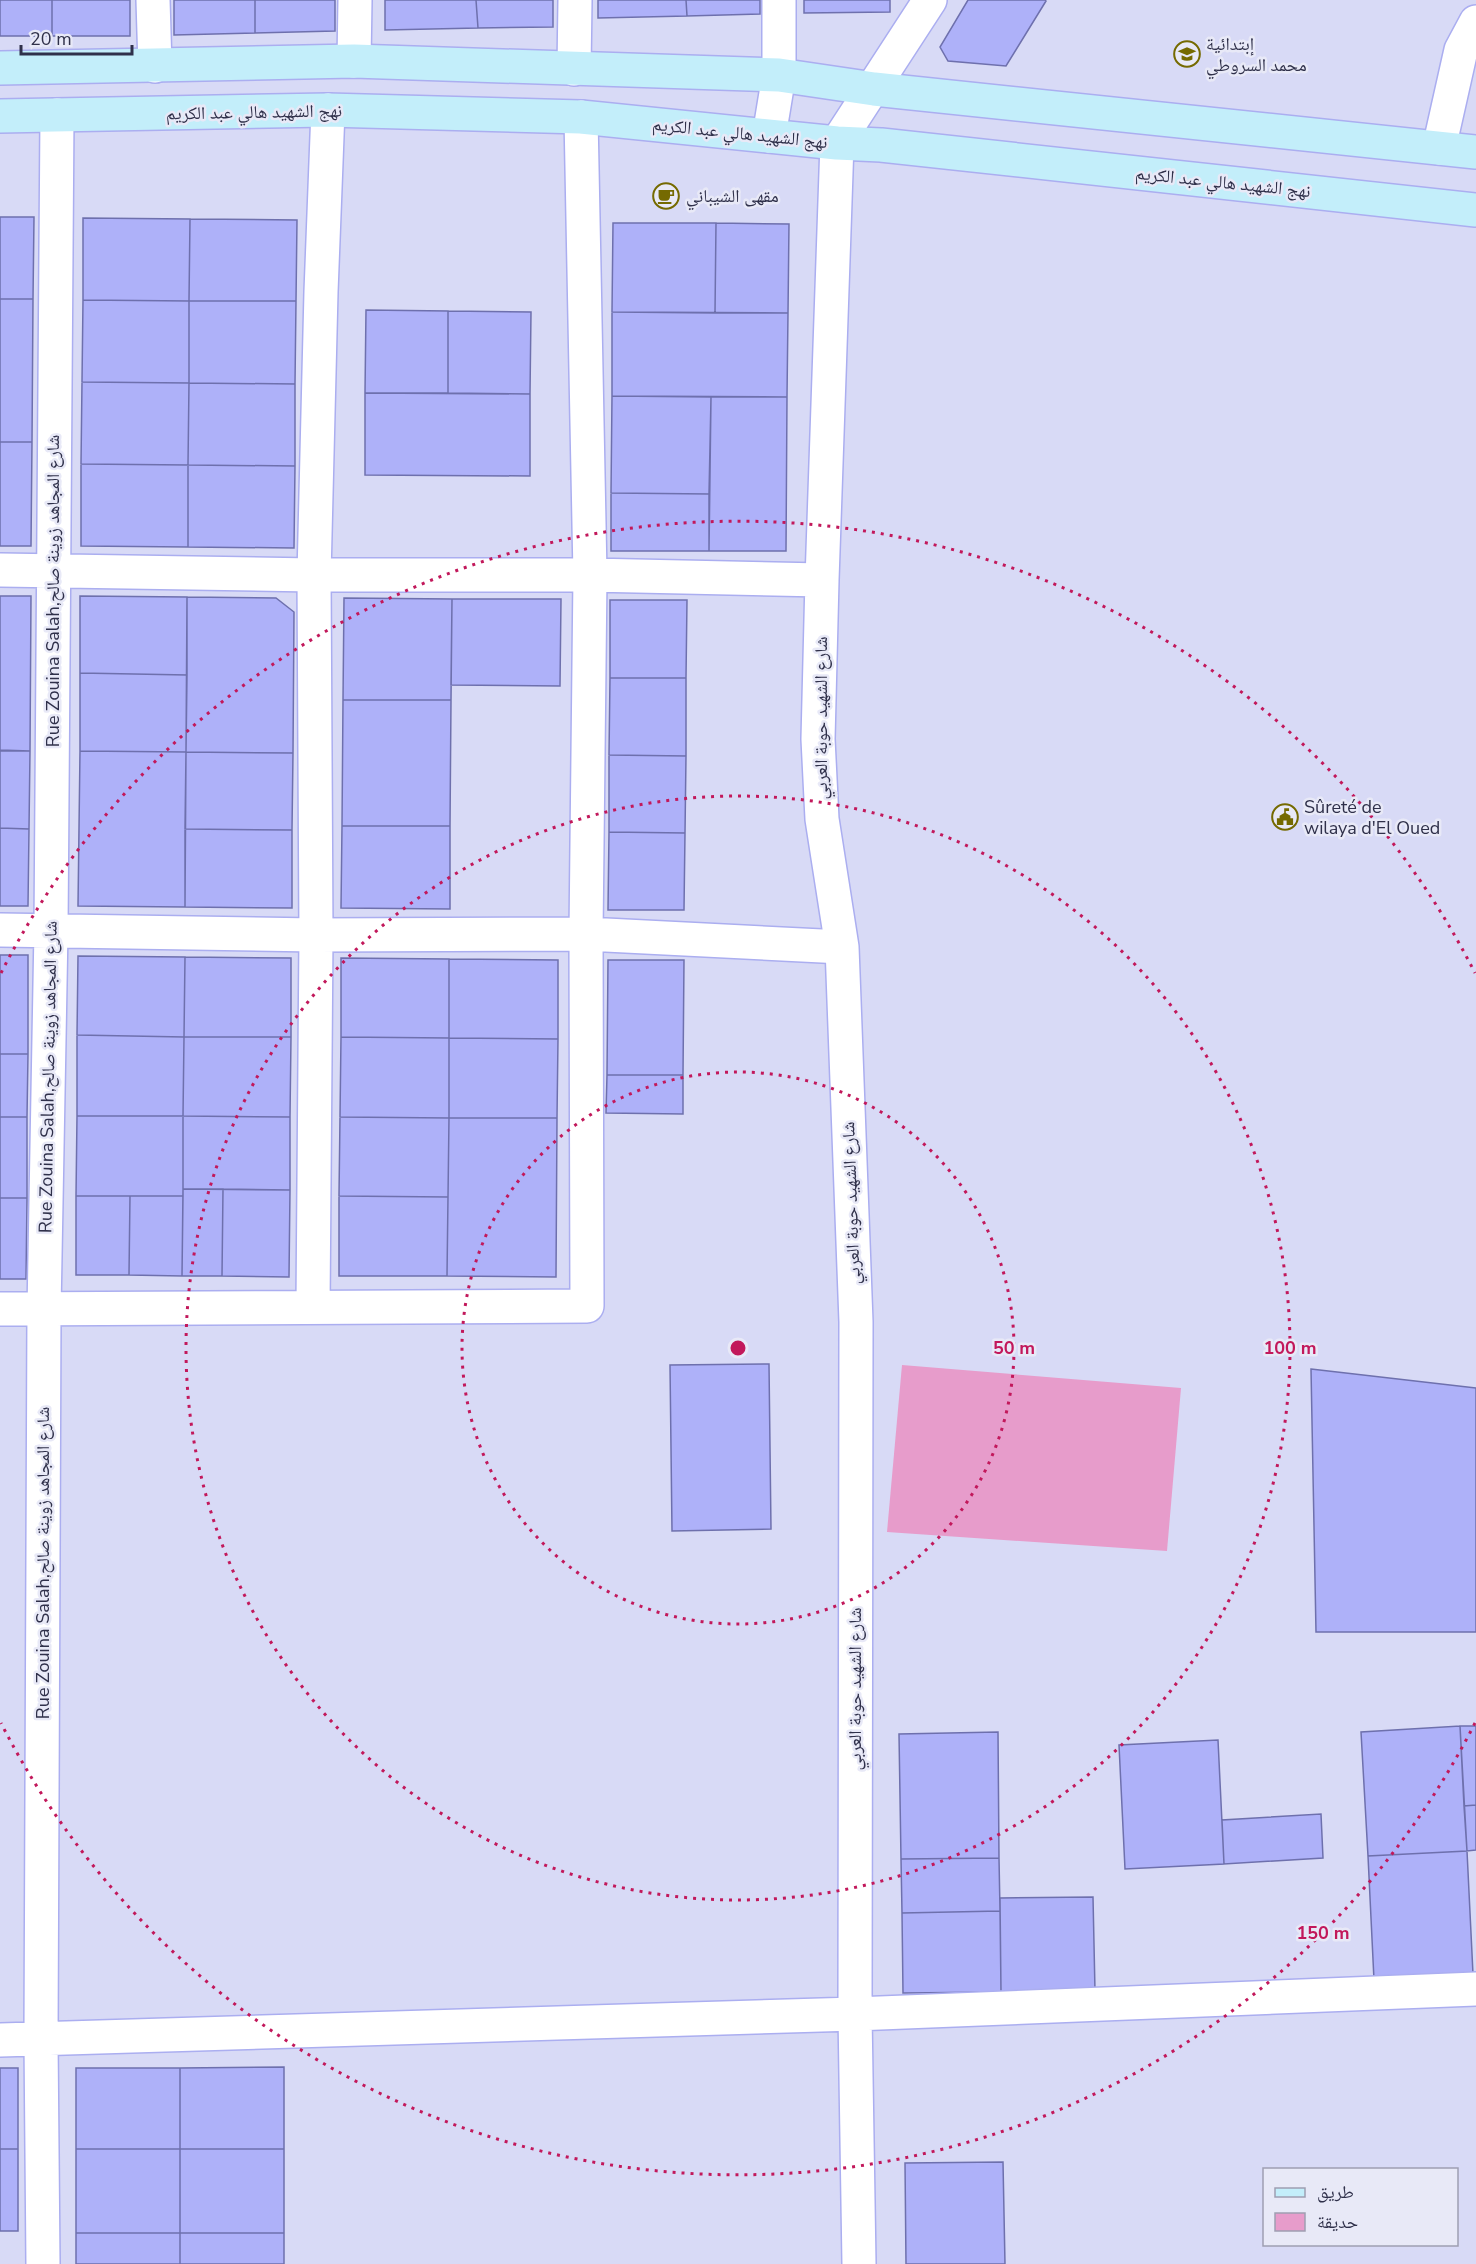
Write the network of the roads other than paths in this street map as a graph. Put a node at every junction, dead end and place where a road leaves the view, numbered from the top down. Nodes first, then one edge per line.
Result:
1 (153, 0) edge
2 (355, 0) edge
3 (575, 0) edge
4 (779, 0) edge
5 (930, 0) edge
6 (1476, 22) edge
7 (354, 61) junction
8 (155, 66) junction
9 (95, 67) junction
10 (0, 68) edge
11 (574, 69) junction
12 (779, 75) junction
13 (874, 89) junction
14 (328, 110) junction
15 (94, 114) junction
16 (57, 115) junction
17 (0, 116) edge
18 (581, 117) junction
19 (769, 136) junction
20 (837, 143) junction
21 (1439, 148) junction
22 (1476, 152) edge
23 (1476, 210) edge
24 (0, 570) edge
25 (53, 572) junction
26 (314, 575) junction
27 (590, 575) junction
28 (822, 580) junction
29 (0, 930) edge
30 (51, 930) junction
31 (586, 934) junction
32 (316, 935) junction
33 (842, 946) junction
34 (313, 1306) junction
35 (0, 1309) edge
36 (44, 1310) junction
37 (1476, 1989) edge
38 (855, 2014) junction
39 (40, 2039) junction
40 (0, 2040) edge
41 (43, 2264) edge
42 (859, 2264) edge

1 - 8 street
2 - 7 street
3 - 11 street
4 - 12 street
5 - 13 street
6 - 21 street
7 - 8 main road
7 - 11 main road
8 - 9 main road
9 - 10 main road
9 - 15 main road
11 - 12 main road
12 - 13 main road
12 - 19 street
13 - 20 street
13 - 21 main road
14 - 15 main road, نهج الشهيد هالي عبد الكريم
14 - 18 main road, نهج الشهيد هالي عبد الكريم
14 - 26 street
15 - 16 main road, نهج الشهيد هالي عبد الكريم
16 - 17 main road, نهج الشهيد هالي عبد الكريم
16 - 25 street, Rue Zouina Salah,شارع المجاهد زوينة صالح
18 - 19 main road, نهج الشهيد هالي عبد الكريم
18 - 27 street
19 - 20 main road, نهج الشهيد هالي عبد الكريم
20 - 23 main road, نهج الشهيد هالي عبد الكريم
20 - 28 street, شارع الشهيد حوبة العربي
21 - 22 main road
24 - 25 street
25 - 26 street
25 - 30 street, Rue Zouina Salah,شارع المجاهد زوينة صالح
26 - 27 street
26 - 32 street
27 - 28 street
27 - 31 street
28 - 33 street, شارع الشهيد حوبة العربي
29 - 30 street
30 - 32 street
30 - 36 street, Rue Zouina Salah,شارع المجاهد زوينة صالح
31 - 32 street
31 - 33 street
31 - 34 street
32 - 34 street
33 - 38 street, شارع الشهيد حوبة العربي
34 - 36 street
35 - 36 street
36 - 39 street, Rue Zouina Salah,شارع المجاهد زوينة صالح
37 - 38 street
38 - 39 street
38 - 42 street, شارع الشهيد حوبة العربي
39 - 40 street
39 - 41 street, Rue Zouina Salah,شارع المجاهد زوينة صالح

